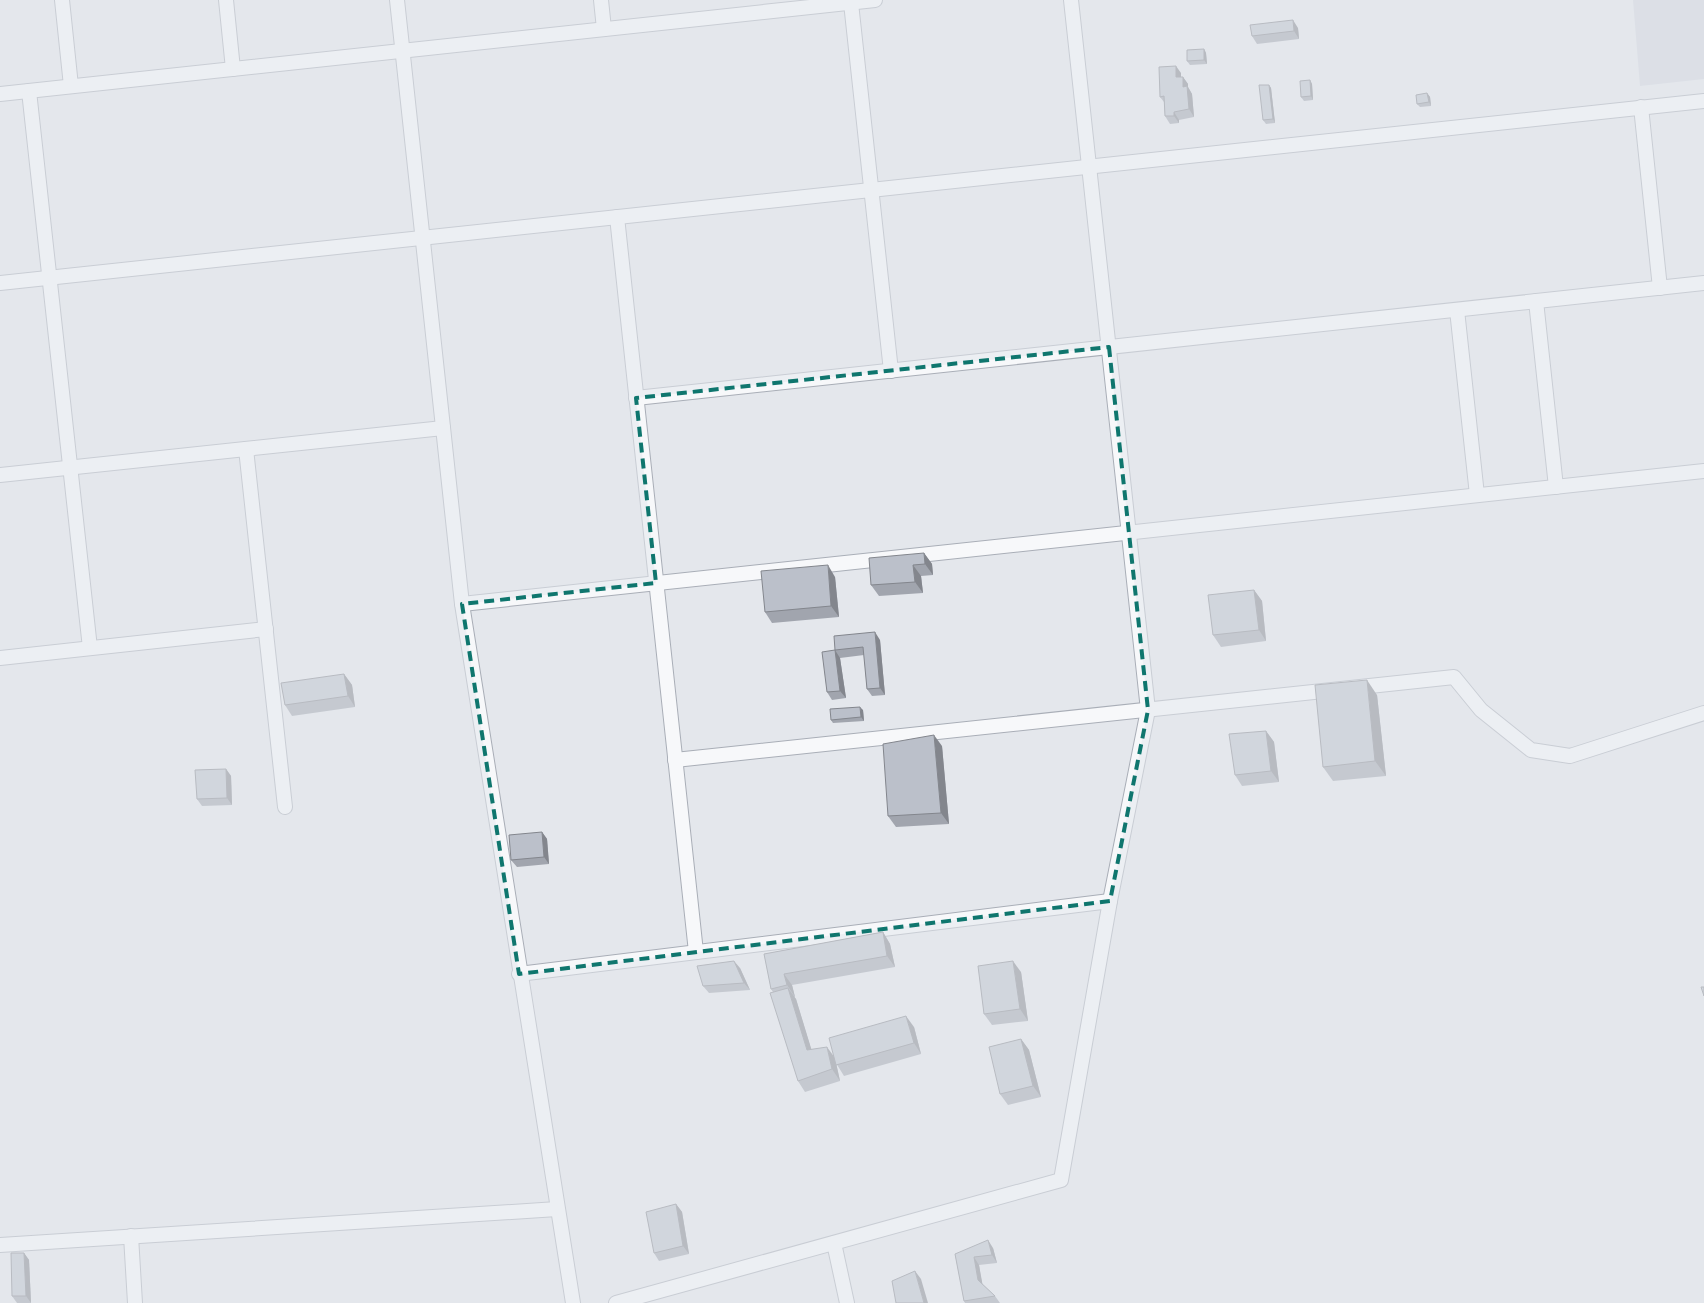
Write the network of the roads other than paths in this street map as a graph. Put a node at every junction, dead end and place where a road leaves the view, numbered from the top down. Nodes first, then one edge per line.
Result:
1 (62, 0) edge
2 (226, 0) edge
3 (397, 0) edge
4 (601, 0) edge
5 (876, 0) edge
6 (1071, 0) edge
7 (851, 3) junction
8 (801, 4) edge
9 (604, 29) junction
10 (402, 51) junction
11 (234, 69) junction
12 (72, 86) junction
13 (30, 91) junction
14 (0, 94) edge
15 (1704, 101) edge
16 (1641, 107) junction
17 (1089, 167) junction
18 (871, 190) junction
19 (616, 217) junction
20 (423, 238) junction
21 (50, 278) junction
22 (0, 283) edge
23 (1704, 283) edge
24 (1660, 288) junction
25 (1536, 301) junction
26 (1457, 310) junction
27 (1109, 347) junction
28 (891, 371) junction
29 (636, 398) junction
30 (443, 428) junction
31 (246, 449) junction
32 (70, 468) junction
33 (1704, 471) edge
34 (0, 475) edge
35 (1556, 487) junction
36 (1477, 495) junction
37 (1129, 533) junction
38 (656, 583) junction
39 (462, 604) junction
40 (266, 630) junction
41 (90, 648) junction
42 (0, 658) edge
43 (1148, 710) junction
44 (1704, 713) edge
45 (675, 760) junction
46 (285, 808) dead end
47 (1110, 902) junction
48 (696, 952) junction
49 (519, 974) junction
50 (558, 1208) junction
51 (130, 1236) junction
52 (834, 1243) junction
53 (0, 1245) edge
54 (136, 1303) edge
55 (573, 1303) edge
56 (616, 1303) edge
57 (847, 1303) edge

1 - 12 street
2 - 11 street
3 - 10 street
4 - 9 street
5 - 7 street
6 - 17 street
7 - 8 street
7 - 18 street
8 - 9 street
9 - 10 street
10 - 11 street
10 - 20 street
11 - 12 street
12 - 13 street
13 - 14 street
13 - 21 street
15 - 16 street
16 - 17 street
16 - 24 street
17 - 18 street
17 - 27 street
18 - 19 street
18 - 28 street
19 - 20 street
19 - 29 street
20 - 21 street
20 - 30 street
21 - 22 street
21 - 32 street
23 - 24 street
24 - 25 street
25 - 26 street
25 - 35 street
26 - 27 street
26 - 36 street
27 - 28 street
27 - 37 street
28 - 29 street
29 - 38 street
30 - 31 street
30 - 39 street
31 - 32 street
31 - 40 street
32 - 34 street
32 - 41 street
33 - 35 street
35 - 36 street
36 - 37 street
37 - 38 street
37 - 43 street
38 - 39 street
38 - 45 street
39 - 49 street
40 - 41 street
40 - 46 street
41 - 42 street
43 - 44 street
43 - 45 street
43 - 47 street
45 - 48 street
47 - 48 street
47 - 52 street
48 - 49 street
49 - 50 street
50 - 51 street
50 - 55 street
51 - 53 street
51 - 54 street
52 - 56 street
52 - 57 street

